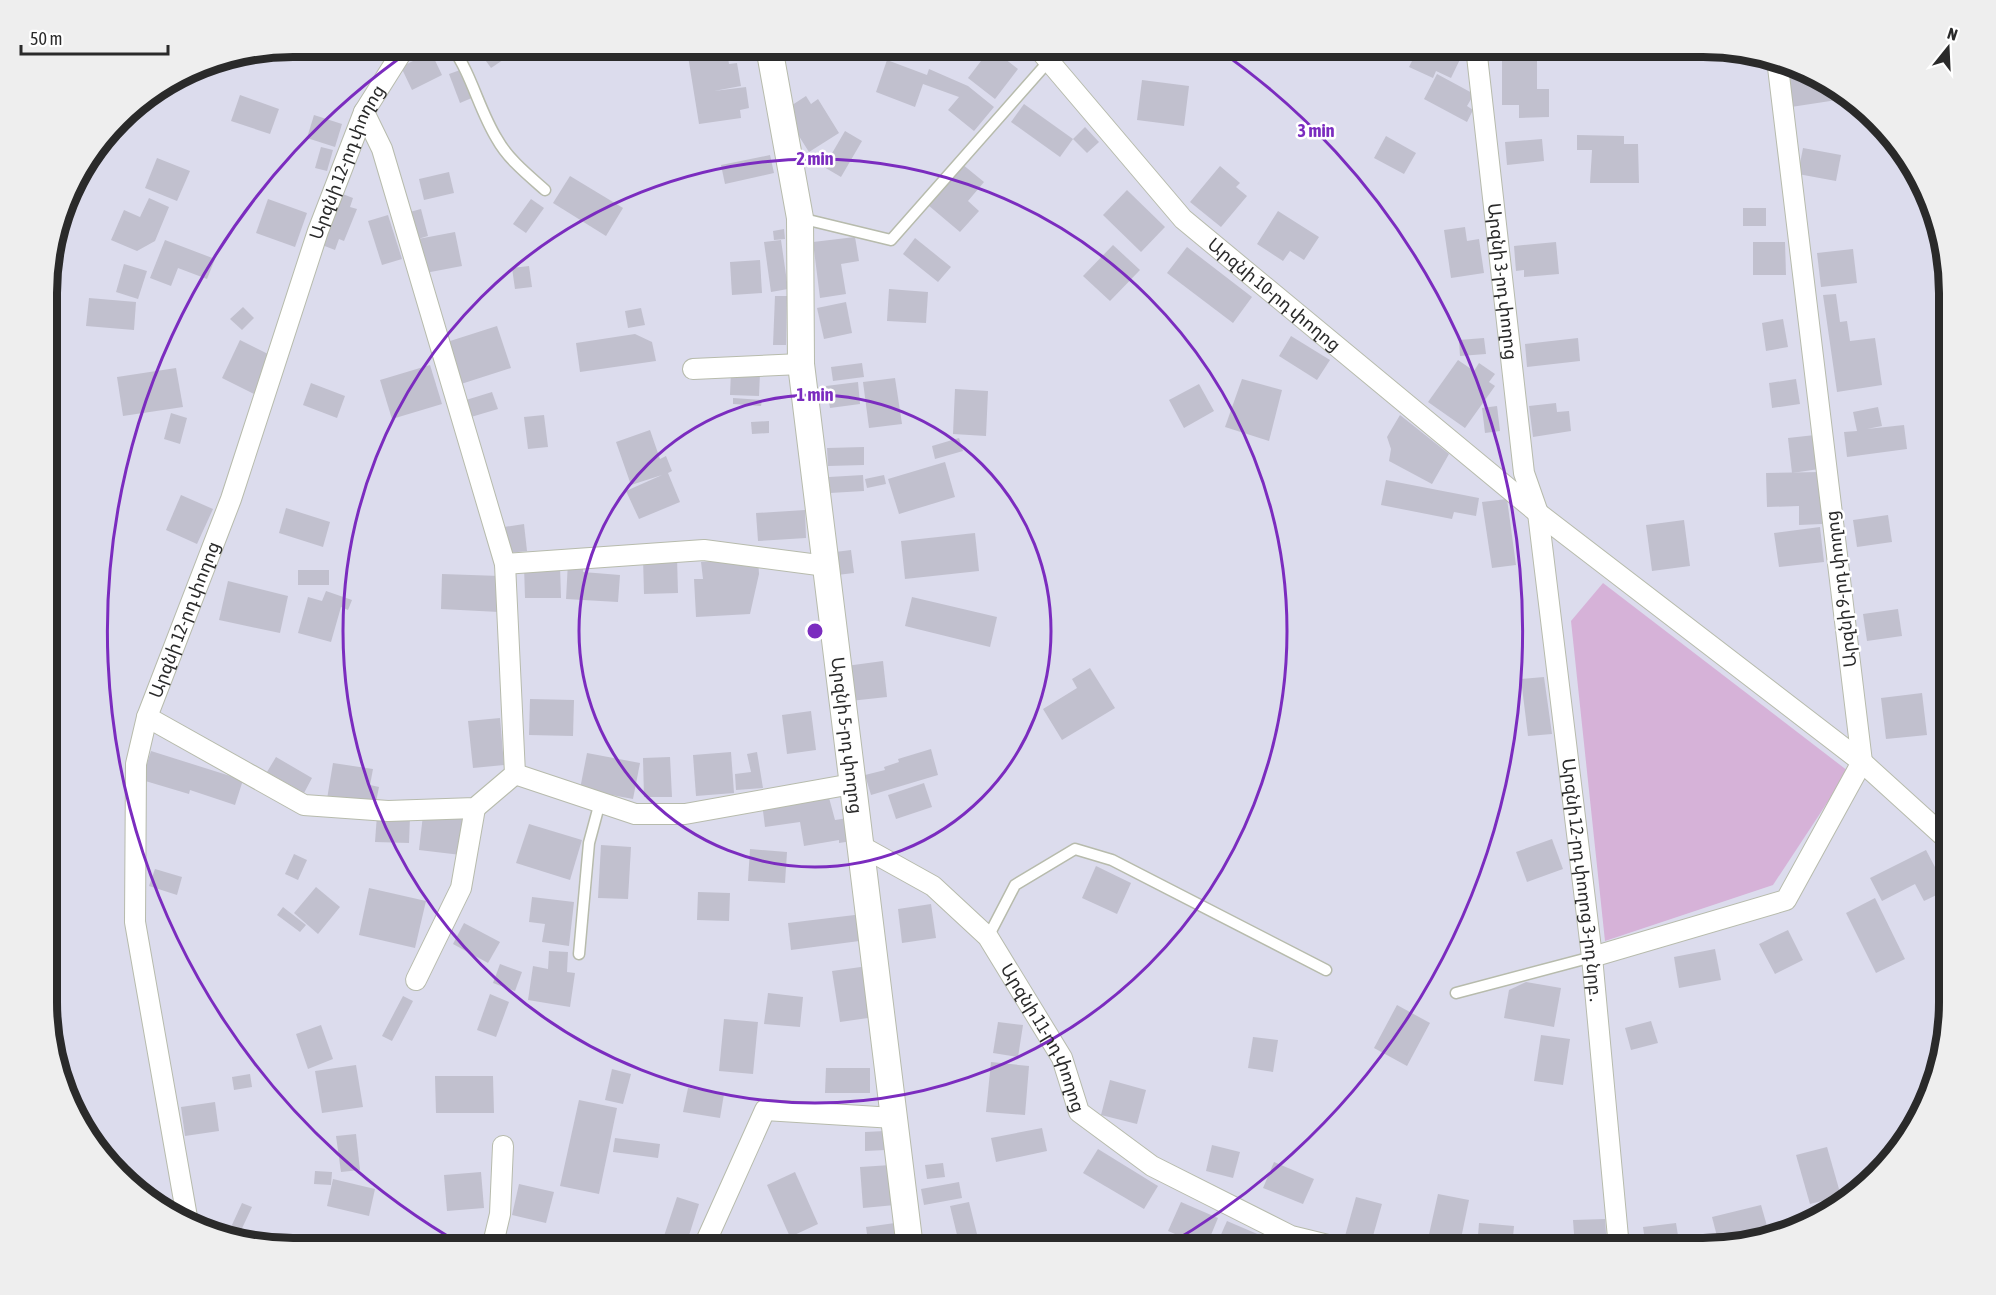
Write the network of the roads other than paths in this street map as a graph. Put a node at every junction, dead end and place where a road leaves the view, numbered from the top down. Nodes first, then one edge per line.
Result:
1 (398, 57) edge
2 (460, 57) edge
3 (771, 57) edge
4 (1041, 57) edge
5 (1046, 57) edge
6 (1477, 57) edge
7 (1778, 70) edge
8 (364, 112) junction
9 (545, 190) dead end
10 (800, 218) junction
11 (801, 364) junction
12 (693, 369) dead end
13 (1538, 513) junction
14 (505, 564) junction
15 (826, 566) junction
16 (147, 717) junction
17 (1862, 762) junction
18 (515, 774) junction
19 (852, 784) junction
20 (600, 802) junction
21 (475, 808) junction
22 (1939, 832) edge
23 (861, 846) junction
24 (988, 937) junction
25 (579, 954) dead end
26 (1592, 957) junction
27 (1326, 970) dead end
28 (416, 980) dead end
29 (1456, 993) dead end
30 (894, 1118) junction
31 (503, 1146) dead end
32 (186, 1212) edge
33 (494, 1238) edge
34 (707, 1238) edge
35 (908, 1238) edge
36 (1299, 1238) edge
37 (1618, 1238) edge

1 - 8 street, Արզնի 12-րդ փողոց
2 - 9 lane
3 - 10 street, Արզնի 5-րդ փողոց
4 - 10 lane
5 - 13 street, Արզնի 10-րդ փողոց
6 - 13 street, Արզնի 3-րդ փողոց
7 - 17 street, Արզնի 9-րդ փողոց
8 - 14 street
8 - 16 street, Արզնի 12-րդ փողոց
10 - 11 street, Արզնի 5-րդ փողոց
11 - 12 street
11 - 15 street, Արզնի 5-րդ փողոց
13 - 17 street, Արզնի 10-րդ փողոց
13 - 26 street, Արզնի 12-րդ փողոց 3-րդ նրբ․
14 - 15 street
14 - 18 street
15 - 19 street, Արզնի 5-րդ փողոց
16 - 21 street
16 - 32 street, Արզնի 12-րդ փողոց
17 - 22 street, Արզնի 10-րդ փողոց
17 - 26 street
18 - 20 street
18 - 21 street
19 - 20 street
19 - 23 street, Արզնի 5-րդ փողոց
20 - 25 lane
21 - 28 street
23 - 24 street, Արզնի 11-րդ փողոց
23 - 30 street, Արզնի 5-րդ փողոց
24 - 27 lane
24 - 36 street, Արզնի 11-րդ փողոց
26 - 29 lane
26 - 37 street, Արզնի 12-րդ փողոց 3-րդ նրբ․
30 - 34 street
30 - 35 street, Արզնի 5-րդ փողոց
31 - 33 street

